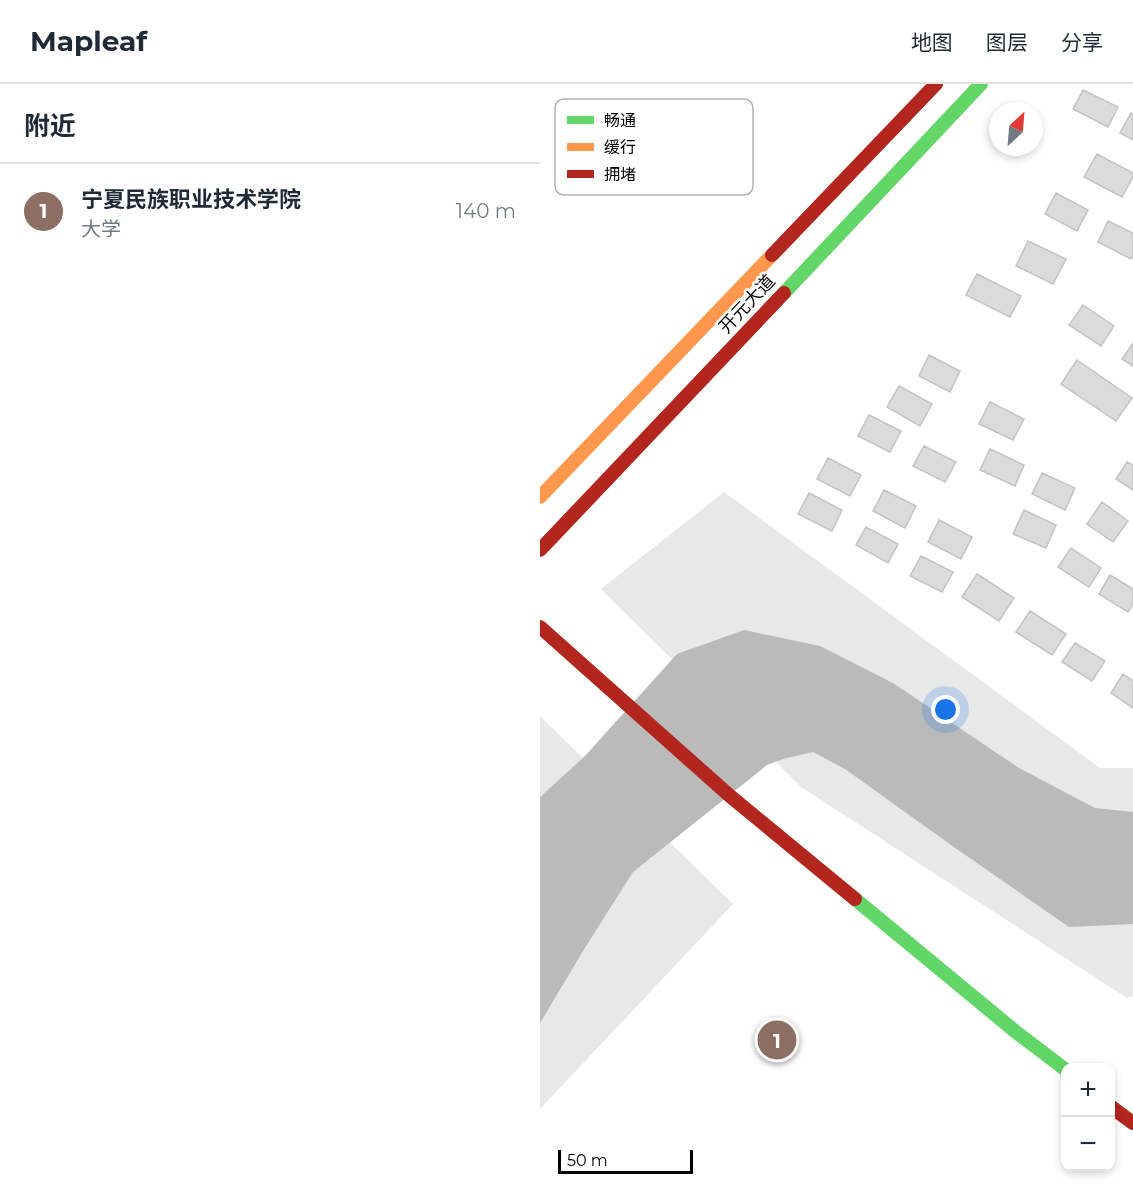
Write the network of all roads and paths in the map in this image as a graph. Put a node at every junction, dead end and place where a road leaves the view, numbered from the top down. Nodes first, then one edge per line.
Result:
1 (936, 84) edge
2 (981, 84) edge
3 (540, 497) edge
4 (540, 550) edge
5 (540, 627) edge
6 (1061, 1067) edge
7 (1115, 1110) edge
8 (1133, 1123) edge

1 - 3 main road, 开元大道
2 - 4 main road, 开元大道
5 - 6 main road
7 - 8 main road

